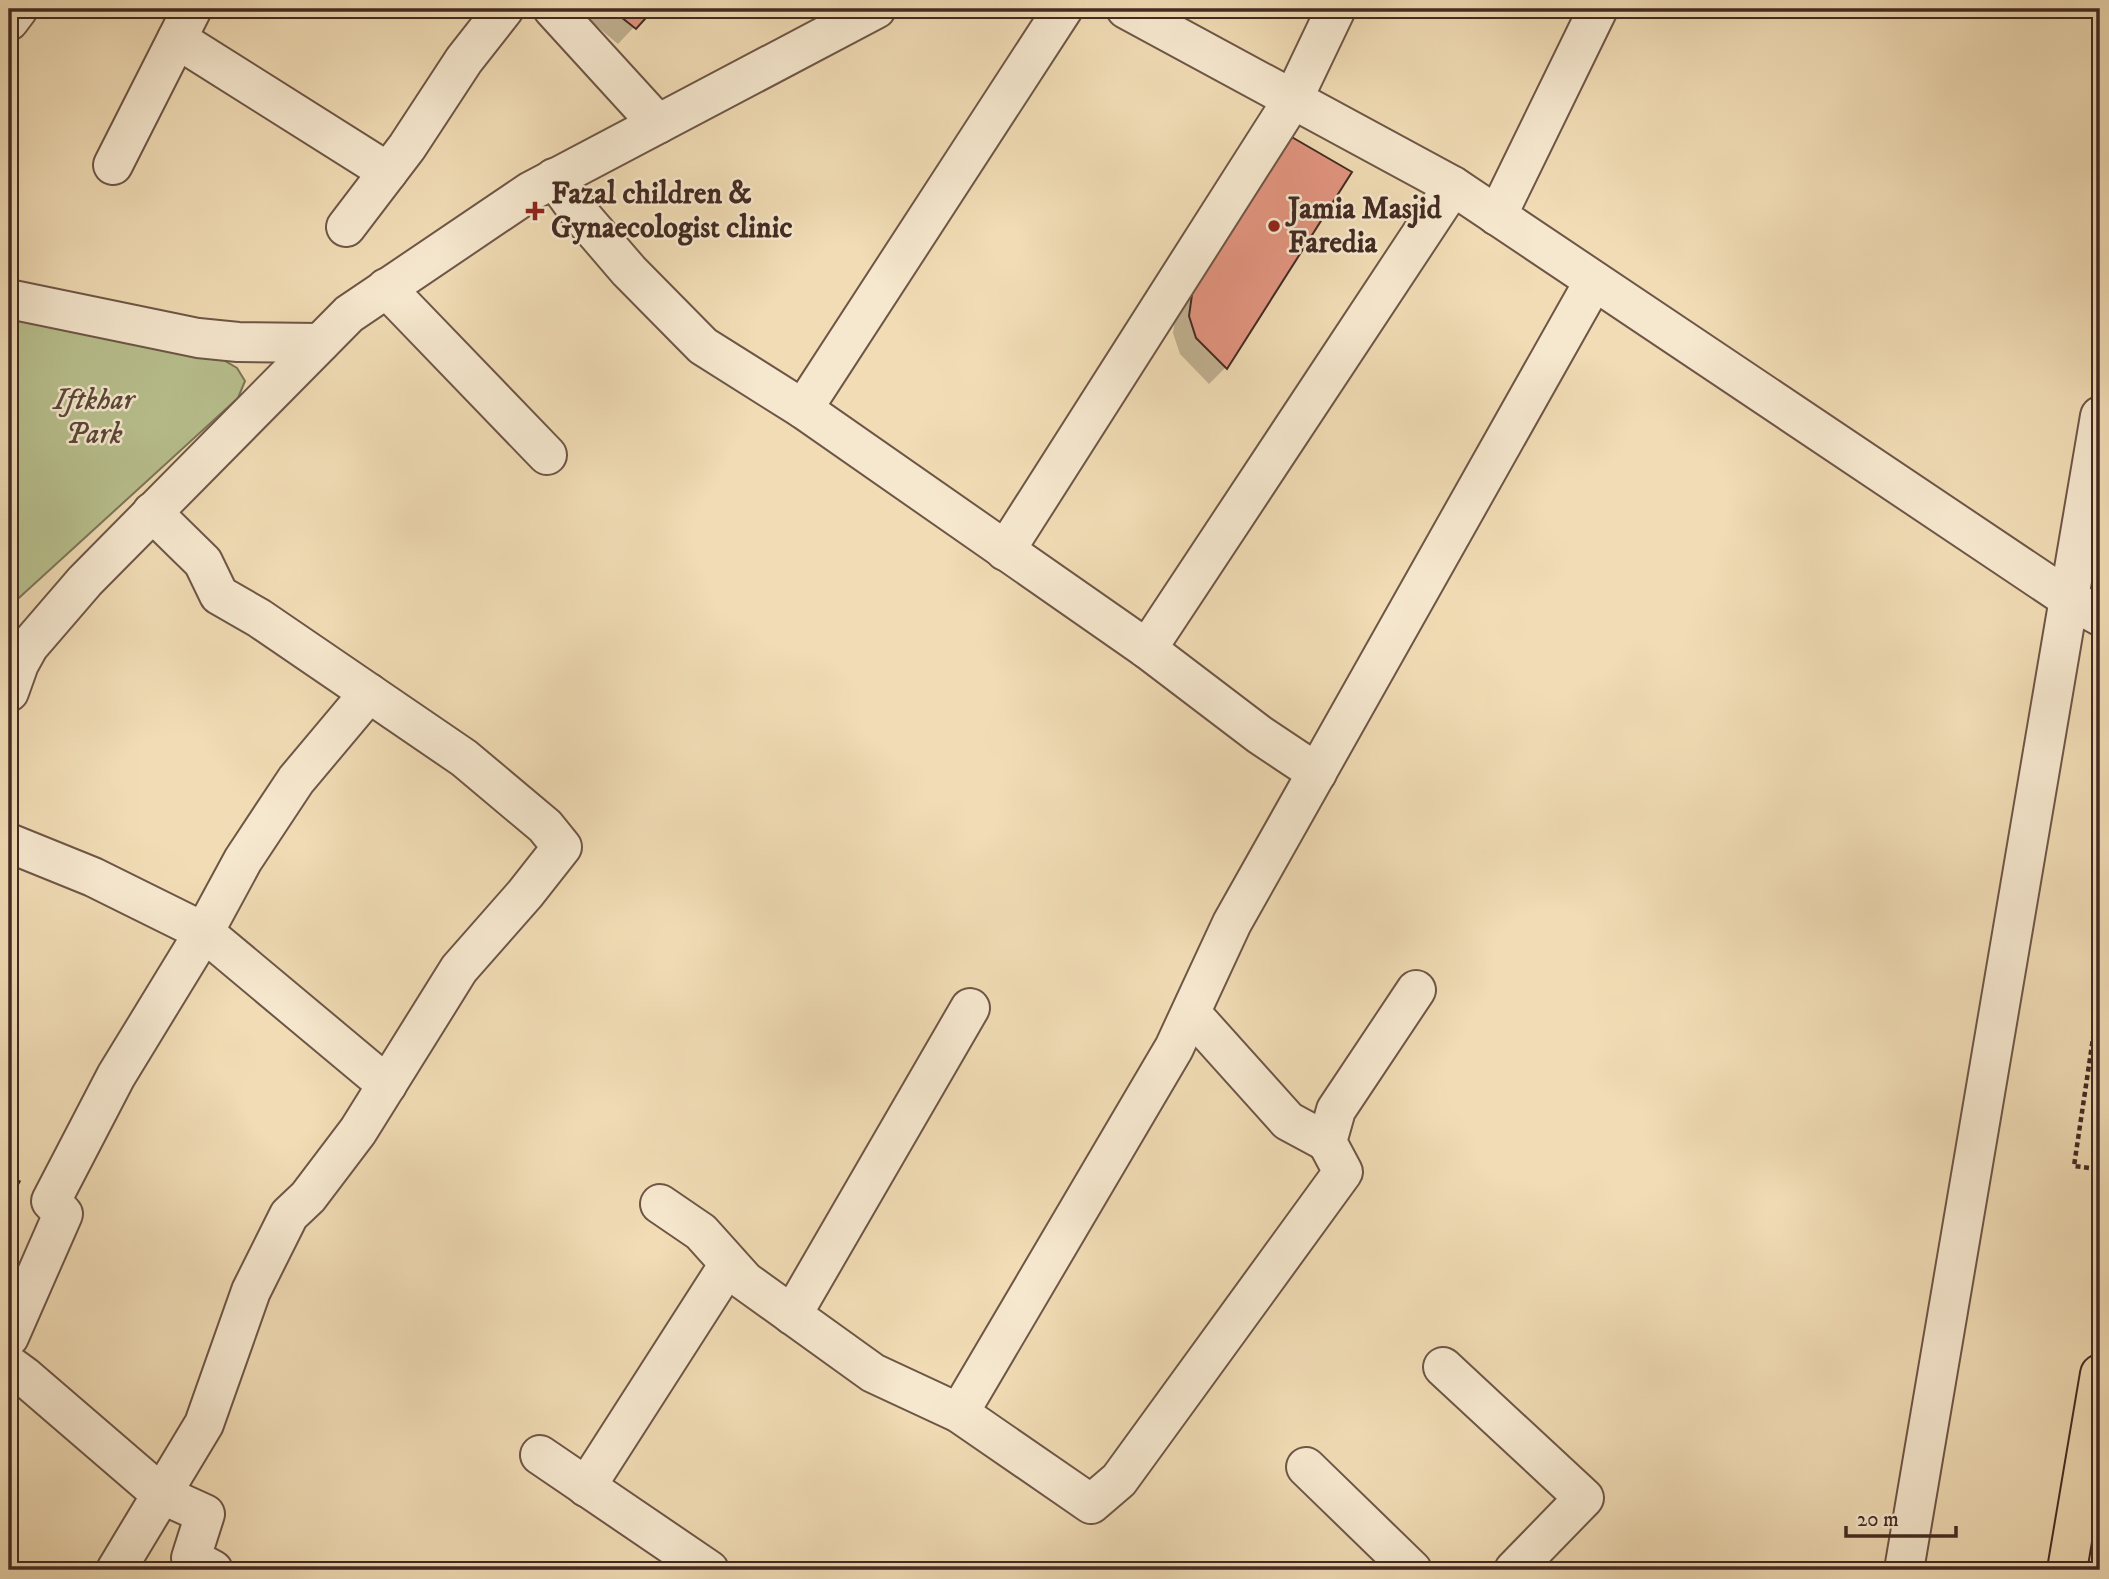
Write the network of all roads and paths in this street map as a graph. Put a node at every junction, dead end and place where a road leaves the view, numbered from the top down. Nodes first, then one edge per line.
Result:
1 (18, 9) edge
2 (504, 9) edge
3 (554, 9) edge
4 (876, 9) edge
5 (1063, 9) edge
6 (1336, 9) edge
7 (1598, 9) edge
8 (1130, 10) edge
9 (9, 21) edge
10 (185, 24) edge
11 (1293, 99) junction
12 (658, 124) junction
13 (113, 165) dead end
14 (388, 172) junction
15 (554, 178) junction
16 (1453, 186) junction
17 (1497, 216) junction
18 (346, 227) dead end
19 (1594, 281) junction
20 (386, 288) junction
21 (9, 299) edge
22 (320, 343) junction
23 (803, 409) junction
24 (2100, 416) edge
25 (547, 455) dead end
26 (152, 512) junction
27 (1005, 551) junction
28 (2085, 607) edge
29 (1147, 649) junction
30 (12, 671) edge
31 (369, 692) junction
32 (1317, 773) junction
33 (9, 843) edge
34 (204, 932) junction
35 (1416, 990) dead end
36 (2100, 992) edge
37 (970, 1008) dead end
38 (1191, 1013) junction
39 (387, 1085) junction
40 (1327, 1142) junction
41 (2100, 1150) edge
42 (660, 1204) dead end
43 (729, 1264) junction
44 (792, 1315) junction
45 (9, 1336) edge
46 (9, 1365) edge
47 (1443, 1367) dead end
48 (2100, 1374) edge
49 (959, 1413) junction
50 (540, 1455) dead end
51 (1306, 1467) dead end
52 (586, 1487) junction
53 (161, 1494) junction
54 (116, 1570) edge
55 (213, 1570) edge
56 (709, 1570) edge
57 (1412, 1570) edge
58 (1514, 1570) edge
59 (1904, 1570) edge
60 (2067, 1570) edge

1 - 9 street
2 - 14 street
3 - 12 street
4 - 12 street
5 - 23 street
6 - 11 street
7 - 17 street
8 - 11 street
10 - 13 street
10 - 14 street
11 - 16 street
11 - 27 street
12 - 15 street
14 - 18 street
15 - 20 street
15 - 23 street
16 - 17 street
16 - 29 street
17 - 19 street
19 - 28 street
19 - 32 street
20 - 22 street
20 - 25 street
21 - 22 street
22 - 26 street
23 - 27 street
24 - 28 street
26 - 30 street
26 - 31 street
27 - 29 street
28 - 59 street
29 - 32 street
31 - 34 street
31 - 39 street
32 - 38 street
33 - 34 street
34 - 39 street
34 - 45 street
35 - 40 street
36 - 41 path
37 - 44 street
38 - 40 street
38 - 49 street
39 - 53 street
40 - 49 street
42 - 43 street
43 - 44 street
43 - 52 street
44 - 49 street
46 - 53 street
47 - 58 street
48 - 60 highway
50 - 52 street
51 - 57 street
52 - 56 street
53 - 54 street
53 - 55 street

